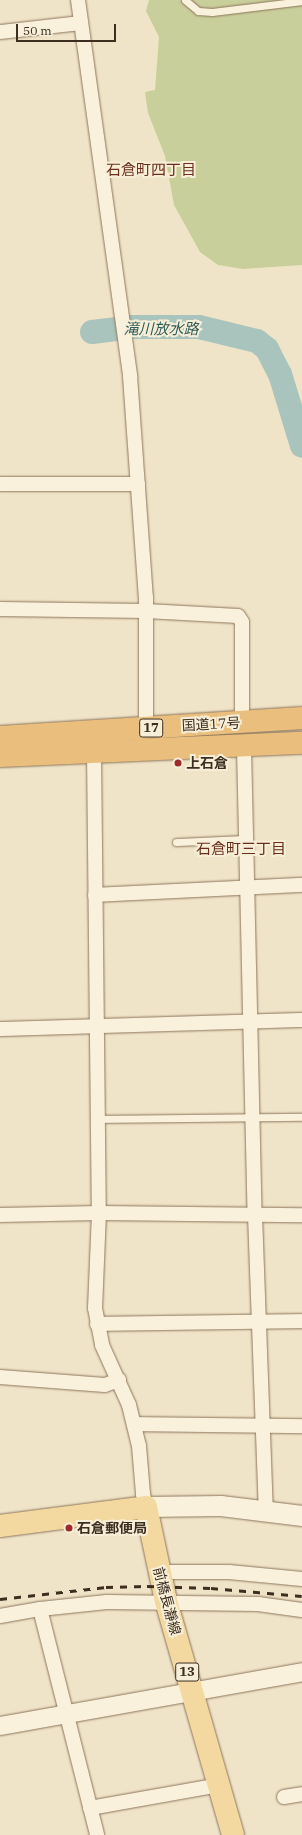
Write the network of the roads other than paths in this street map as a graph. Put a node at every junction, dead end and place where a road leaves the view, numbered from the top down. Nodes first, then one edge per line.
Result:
1 (78, 0) edge
2 (185, 0) edge
3 (302, 1) edge
4 (80, 23) junction
5 (0, 32) edge
6 (0, 484) edge
7 (138, 484) junction
8 (0, 609) edge
9 (146, 611) junction
10 (302, 718) edge
11 (242, 722) junction
12 (146, 728) junction
13 (0, 737) edge
14 (302, 743) edge
15 (244, 747) junction
16 (94, 751) junction
17 (0, 756) edge
18 (246, 840) junction
19 (176, 842) dead end
20 (302, 885) edge
21 (248, 887) junction
22 (95, 895) junction
23 (302, 1020) edge
24 (252, 1021) junction
25 (97, 1026) junction
26 (0, 1029) edge
27 (302, 1117) edge
28 (96, 1118) junction
29 (254, 1118) junction
30 (98, 1213) junction
31 (0, 1215) edge
32 (302, 1215) edge
33 (256, 1216) junction
34 (302, 1321) edge
35 (260, 1322) junction
36 (97, 1324) junction
37 (0, 1377) edge
38 (119, 1380) junction
39 (134, 1424) junction
40 (302, 1426) edge
41 (264, 1427) junction
42 (146, 1507) junction
43 (266, 1510) junction
44 (302, 1516) edge
45 (0, 1526) edge
46 (159, 1572) junction
47 (302, 1579) edge
48 (166, 1601) junction
49 (40, 1609) junction
50 (302, 1610) edge
51 (0, 1616) edge
52 (301, 1674) edge
53 (193, 1691) junction
54 (66, 1714) junction
55 (0, 1726) edge
56 (219, 1785) junction
57 (302, 1794) edge
58 (284, 1797) dead end
59 (90, 1808) junction
60 (97, 1835) edge
61 (233, 1835) edge

1 - 4 street
2 - 3 lane
4 - 5 street
4 - 7 street
6 - 7 street
7 - 9 street
8 - 9 street
9 - 11 street
9 - 12 street
10 - 11 highway, 国道17号 / 17
11 - 12 highway, 国道17号 / 17
12 - 13 highway, 国道17号 / 17
14 - 15 highway, 国道17号 / 17
15 - 16 highway, 国道17号 / 17
15 - 18 street
16 - 17 highway, 国道17号 / 17
16 - 22 street
18 - 19 lane
18 - 21 street
20 - 21 street
21 - 22 street
21 - 24 street
22 - 25 street
23 - 24 street
24 - 25 street
24 - 29 street
25 - 26 street
25 - 28 street
27 - 29 lane
28 - 29 lane
28 - 30 street
29 - 33 street
30 - 31 street
30 - 33 street
30 - 36 street
32 - 33 street
33 - 35 street
34 - 35 street
35 - 36 street
35 - 41 street
36 - 38 street
37 - 38 street
38 - 39 street
39 - 41 street
39 - 42 street
40 - 41 street
41 - 43 street
42 - 43 main road
42 - 45 main road
42 - 46 main road, 前橋長瀞線 / 13
43 - 44 main road
46 - 47 street
46 - 48 main road, 前橋長瀞線 / 13
48 - 49 street
48 - 50 street
48 - 53 main road, 前橋長瀞線 / 13
49 - 51 street
49 - 54 street
52 - 53 street
53 - 54 street
53 - 56 main road, 前橋長瀞線 / 13
54 - 55 street
54 - 59 street
56 - 59 street
56 - 61 main road, 前橋長瀞線 / 13
57 - 58 street
59 - 60 street

